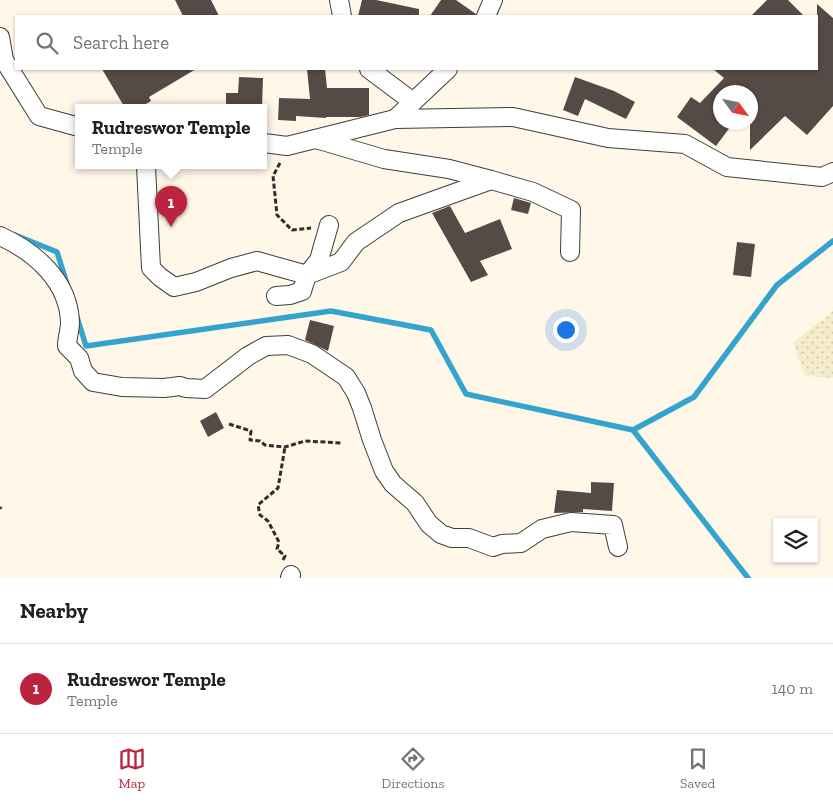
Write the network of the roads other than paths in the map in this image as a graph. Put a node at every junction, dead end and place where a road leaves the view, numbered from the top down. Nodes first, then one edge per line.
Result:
1 (339, 0) edge
2 (493, 0) edge
3 (342, 15) edge
4 (486, 15) edge
5 (0, 38) edge
6 (2, 61) edge
7 (370, 70) edge
8 (447, 70) edge
9 (413, 102) junction
10 (395, 119) junction
11 (75, 126) edge
12 (315, 139) junction
13 (267, 143) edge
14 (146, 169) edge
15 (833, 172) edge
16 (491, 180) junction
17 (329, 225) road end
18 (0, 236) edge
19 (570, 252) dead end
20 (307, 275) junction
21 (276, 296) dead end
22 (618, 547) dead end

1 - 3 street
2 - 4 street
5 - 6 street
6 - 11 street
7 - 9 street
8 - 9 street
9 - 10 street
10 - 12 street
10 - 15 street
12 - 13 street
12 - 16 street
14 - 20 street
16 - 19 street
16 - 20 street
17 - 20 street
18 - 22 street
20 - 21 street

